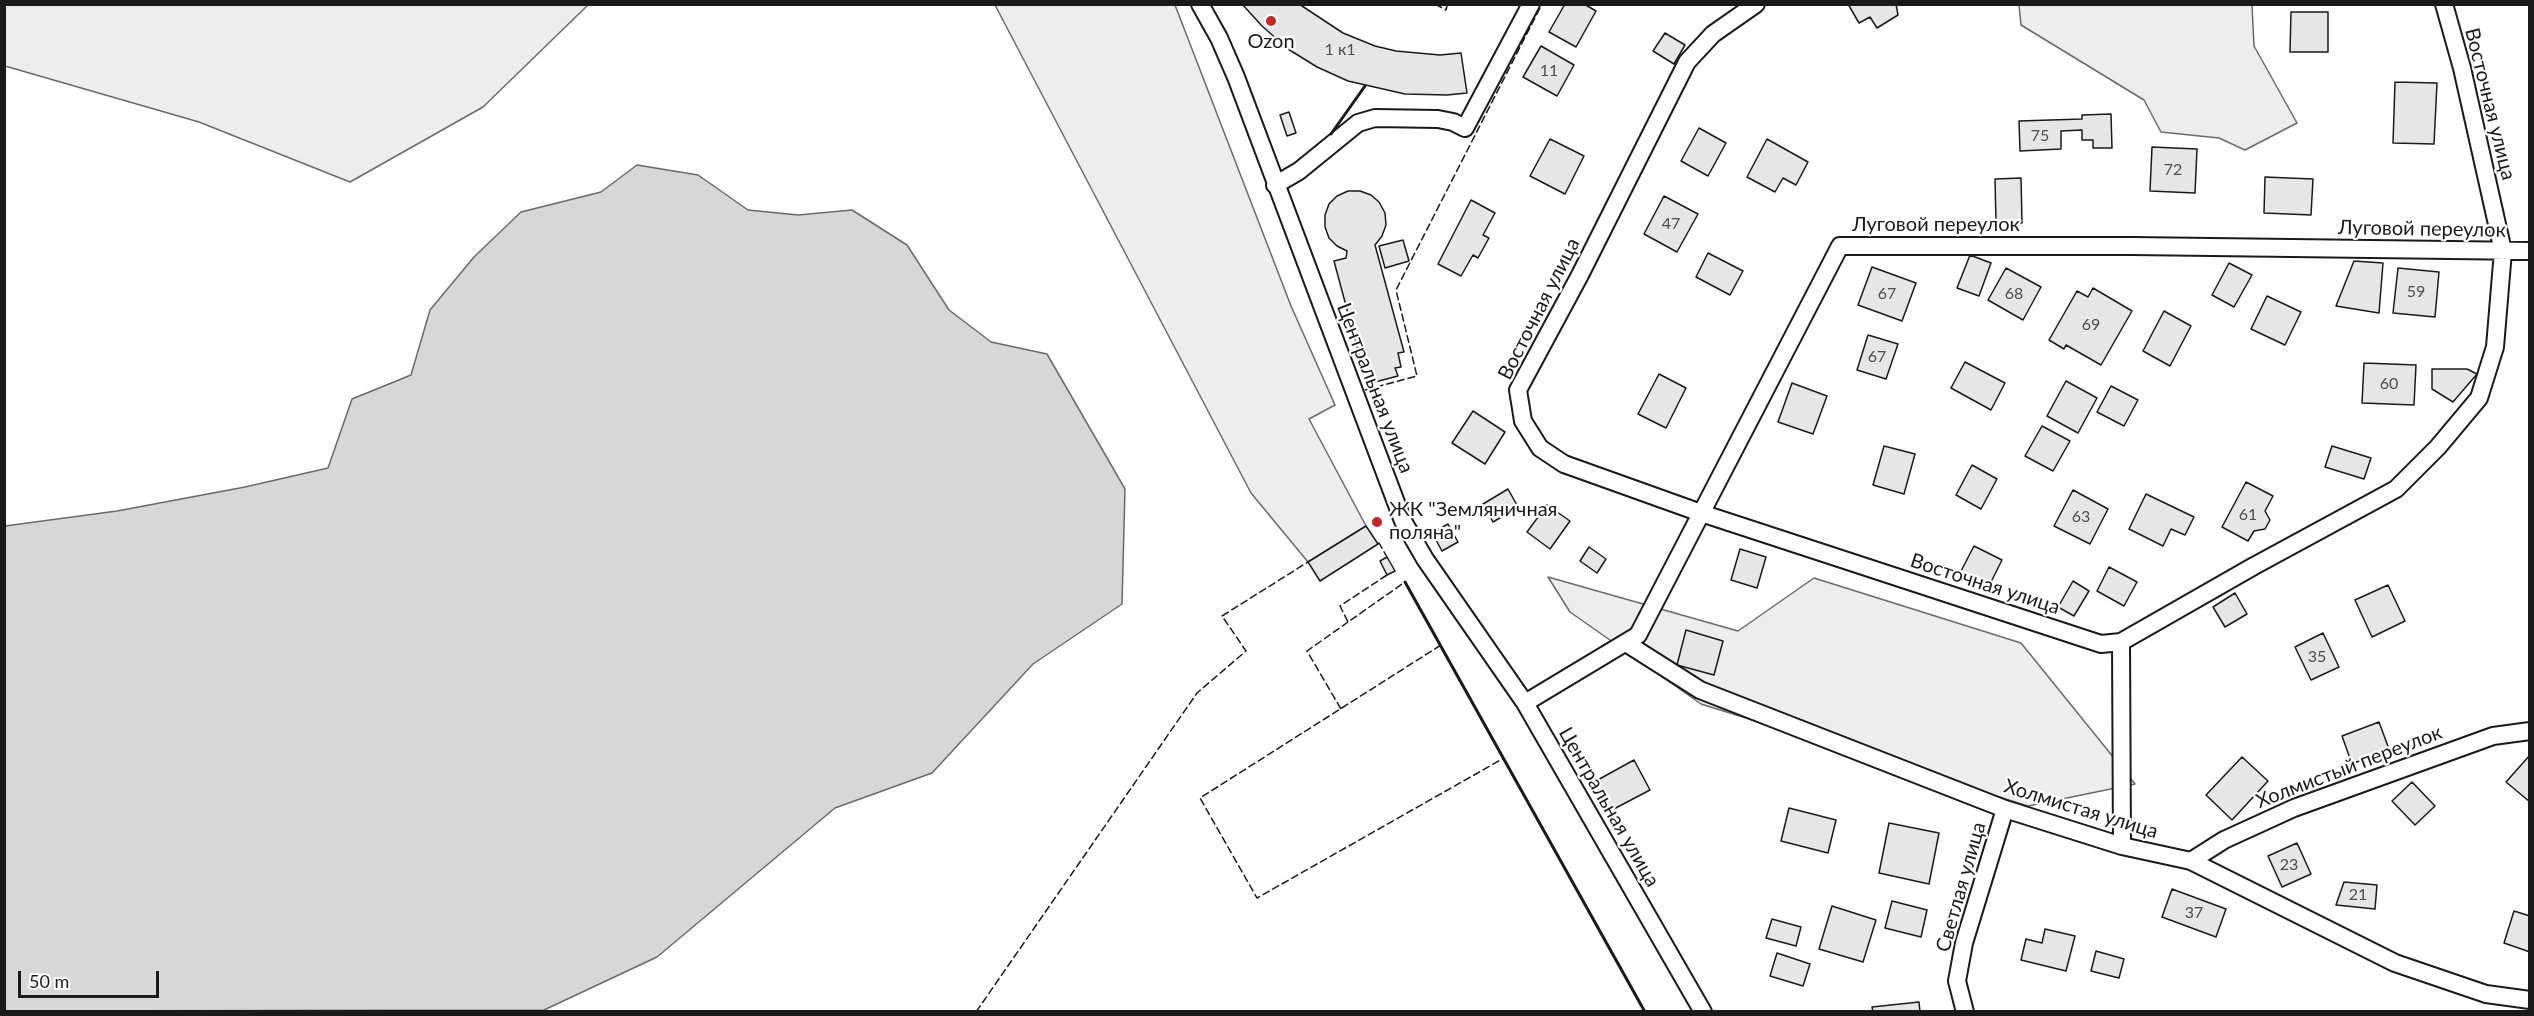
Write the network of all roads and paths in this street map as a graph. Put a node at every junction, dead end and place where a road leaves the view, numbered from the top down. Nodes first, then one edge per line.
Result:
1 (1200, 4) edge
2 (1530, 4) edge
3 (1756, 4) edge
4 (2444, 4) edge
5 (1275, 185) junction
6 (2503, 251) junction
7 (2529, 251) edge
8 (1701, 513) junction
9 (2121, 642) junction
10 (1626, 643) junction
11 (1525, 703) junction
12 (2529, 731) edge
13 (2005, 809) junction
14 (2122, 846) junction
15 (2191, 861) junction
16 (2529, 1000) edge
17 (1703, 1011) edge
18 (1965, 1011) edge

1 - 5 street, Центральная улица
2 - 5 street
3 - 8 street, Восточная улица
4 - 6 street, Восточная улица
5 - 11 street, Центральная улица
6 - 7 street, Луговой переулок
6 - 8 street, Луговой переулок
6 - 9 street, Восточная улица
8 - 9 street, Восточная улица
8 - 10 street, Луговой переулок
9 - 14 street
10 - 11 street, Луговой переулок
10 - 13 street, Холмистая улица
11 - 17 street, Центральная улица
12 - 15 street, Холмистый переулок
13 - 14 street, Холмистая улица
13 - 18 street, Светлая улица
14 - 15 street, Холмистая улица
15 - 16 street, Холмистая улица

